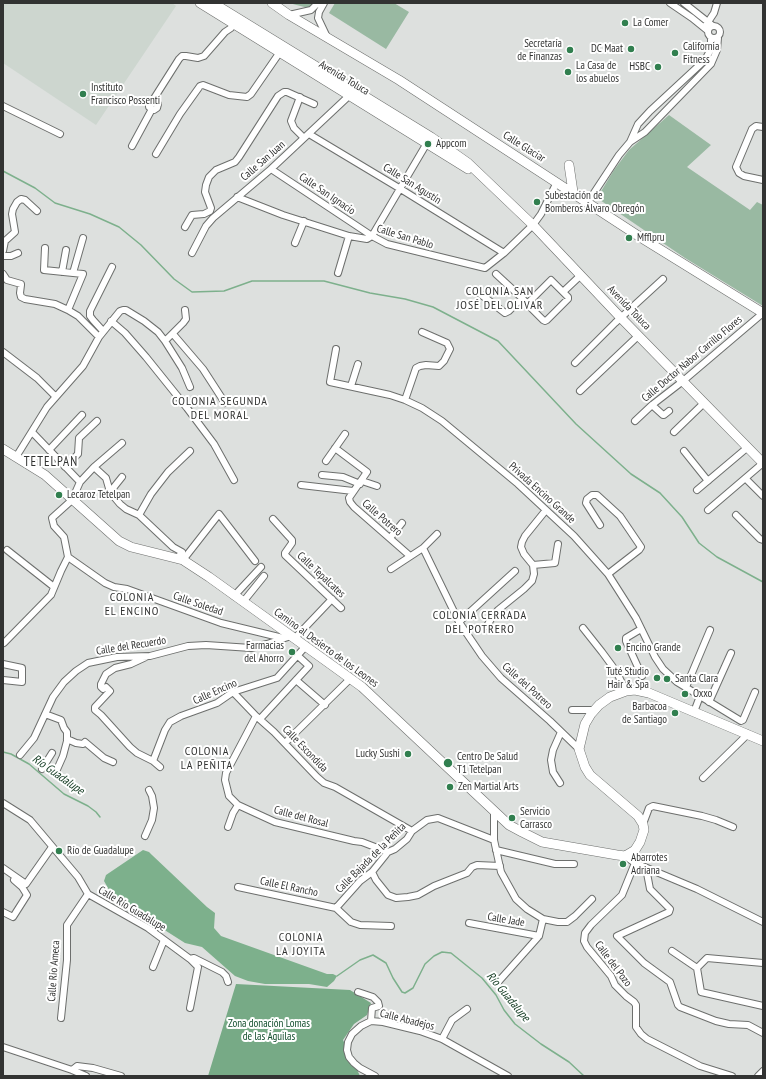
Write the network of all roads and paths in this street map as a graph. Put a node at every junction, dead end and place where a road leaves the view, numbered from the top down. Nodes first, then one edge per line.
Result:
1 (200, 3) edge
2 (213, 3) edge
3 (272, 3) edge
4 (318, 3) edge
5 (324, 3) edge
6 (670, 3) edge
7 (684, 3) edge
8 (717, 3) edge
9 (679, 5) edge
10 (289, 15) junction
11 (233, 19) junction
12 (708, 27) junction
13 (327, 37) junction
14 (714, 38) junction
15 (280, 52) junction
16 (353, 92) junction
17 (300, 98) junction
18 (314, 104) dead end
19 (3, 106) edge
20 (650, 110) junction
21 (658, 118) junction
22 (763, 127) edge
23 (60, 134) dead end
24 (307, 136) junction
25 (630, 142) junction
26 (427, 143) junction
27 (132, 146) dead end
28 (156, 154) dead end
29 (569, 165) dead end
30 (271, 169) junction
31 (476, 171) junction
32 (763, 180) edge
33 (556, 182) junction
34 (399, 188) junction
35 (573, 192) junction
36 (237, 197) junction
37 (588, 202) junction
38 (37, 211) dead end
39 (304, 222) junction
40 (533, 224) junction
41 (186, 227) dead end
42 (349, 236) junction
43 (372, 236) junction
44 (83, 238) dead end
45 (295, 243) dead end
46 (45, 248) dead end
47 (66, 250) dead end
48 (3, 251) edge
49 (18, 253) dead end
50 (192, 253) dead end
51 (504, 254) junction
52 (3, 256) edge
53 (112, 267) dead end
54 (62, 272) junction
55 (73, 273) junction
56 (338, 273) dead end
57 (3, 274) edge
58 (496, 274) dead end
59 (581, 275) junction
60 (663, 279) dead end
61 (563, 292) junction
62 (479, 293) dead end
63 (522, 298) junction
64 (527, 304) junction
65 (68, 310) junction
66 (185, 310) dead end
67 (763, 313) edge
68 (621, 318) junction
69 (111, 321) junction
70 (104, 331) junction
71 (422, 332) dead end
72 (173, 334) junction
73 (638, 336) junction
74 (99, 337) junction
75 (165, 341) junction
76 (336, 349) dead end
77 (3, 352) edge
78 (575, 363) dead end
79 (358, 364) dead end
80 (683, 381) junction
81 (190, 386) dead end
82 (351, 386) junction
83 (580, 391) dead end
84 (55, 396) junction
85 (405, 400) junction
86 (224, 403) dead end
87 (704, 403) junction
88 (652, 404) junction
89 (669, 411) dead end
90 (82, 415) dead end
91 (97, 421) dead end
92 (635, 421) dead end
93 (32, 432) junction
94 (674, 432) dead end
95 (345, 434) dead end
96 (122, 442) dead end
97 (748, 447) junction
98 (335, 448) junction
99 (3, 449) edge
100 (49, 450) junction
101 (190, 451) dead end
102 (684, 451) dead end
103 (16, 457) junction
104 (326, 461) dead end
105 (763, 463) edge
106 (66, 467) junction
107 (94, 467) junction
108 (322, 475) dead end
109 (122, 477) dead end
110 (106, 478) junction
111 (746, 478) junction
112 (234, 480) dead end
113 (708, 481) junction
114 (80, 482) junction
115 (361, 482) junction
116 (116, 484) junction
117 (301, 485) dead end
118 (377, 486) dead end
119 (697, 490) dead end
120 (353, 491) junction
121 (110, 492) junction
122 (118, 492) dead end
123 (763, 496) edge
124 (114, 498) junction
125 (72, 500) junction
126 (546, 510) junction
127 (708, 510) dead end
128 (139, 514) junction
129 (736, 514) dead end
130 (273, 519) dead end
131 (402, 523) dead end
132 (600, 525) dead end
133 (437, 534) dead end
134 (390, 538) junction
135 (763, 540) edge
136 (558, 544) dead end
137 (423, 548) junction
138 (7, 550) dead end
139 (410, 556) junction
140 (68, 557) junction
141 (180, 559) junction
142 (255, 561) dead end
143 (534, 565) junction
144 (262, 567) dead end
145 (391, 568) dead end
146 (515, 571) dead end
147 (608, 574) junction
148 (264, 576) dead end
149 (54, 587) junction
150 (234, 596) junction
151 (332, 599) junction
152 (243, 602) junction
153 (341, 608) dead end
154 (459, 622) junction
155 (487, 626) dead end
156 (582, 628) dead end
157 (641, 630) junction
158 (710, 630) dead end
159 (290, 637) junction
160 (4, 643) edge
161 (306, 646) junction
162 (731, 653) dead end
163 (147, 656) junction
164 (298, 656) junction
165 (3, 664) edge
166 (642, 676) dead end
167 (350, 679) junction
168 (3, 680) edge
169 (296, 680) junction
170 (686, 687) junction
171 (626, 691) junction
172 (233, 692) junction
173 (756, 692) dead end
174 (700, 696) junction
175 (709, 702) junction
176 (325, 705) junction
177 (572, 710) dead end
178 (594, 710) junction
179 (694, 712) junction
180 (45, 714) junction
181 (258, 718) junction
182 (561, 732) junction
183 (748, 734) junction
184 (67, 739) junction
185 (288, 740) dead end
186 (763, 741) edge
187 (579, 749) junction
188 (52, 753) dead end
189 (20, 755) dead end
190 (153, 761) junction
191 (113, 762) dead end
192 (160, 767) dead end
193 (42, 769) dead end
194 (55, 774) dead end
195 (703, 778) dead end
196 (560, 783) dead end
197 (149, 790) dead end
198 (3, 804) edge
199 (238, 805) junction
200 (494, 812) junction
201 (643, 824) junction
202 (228, 827) dead end
203 (733, 827) dead end
204 (412, 831) junction
205 (145, 836) dead end
206 (494, 840) junction
207 (52, 848) junction
208 (496, 850) junction
209 (388, 852) junction
210 (625, 856) junction
211 (635, 863) junction
212 (574, 864) dead end
213 (500, 866) junction
214 (3, 868) edge
215 (646, 868) junction
216 (3, 872) edge
217 (372, 872) junction
218 (238, 887) dead end
219 (88, 894) junction
220 (592, 899) dead end
221 (336, 908) junction
222 (3, 912) edge
223 (543, 919) junction
224 (763, 922) edge
225 (469, 923) dead end
226 (391, 926) dead end
227 (539, 936) junction
228 (164, 940) junction
229 (672, 951) dead end
230 (190, 959) junction
231 (763, 963) edge
232 (153, 967) dead end
233 (697, 968) junction
234 (499, 981) dead end
235 (228, 982) dead end
236 (358, 992) dead end
237 (763, 1006) edge
238 (190, 1008) dead end
239 (467, 1009) dead end
240 (61, 1018) dead end
241 (370, 1021) junction
242 (763, 1033) edge
243 (442, 1039) junction
244 (3, 1047) edge
245 (72, 1070) junction
246 (763, 1071) edge
247 (86, 1076) edge
248 (120, 1076) edge
249 (375, 1076) edge
250 (508, 1076) edge
251 (732, 1076) edge
252 (758, 1076) edge

1 - 11 street, Avenida Toluca
2 - 11 street, Avenida Toluca
3 - 10 street, Calle Glaciar
4 - 10 street
5 - 13 street
6 - 9 street
7 - 12 street
8 - 12 street
9 - 12 street
10 - 13 street, Calle Glaciar
11 - 15 street, Avenida Toluca
11 - 16 street, Avenida Toluca
11 - 27 street
12 - 14 street
12 - 14 street
13 - 33 street, Calle Glaciar
14 - 20 street
14 - 21 street
15 - 16 street, Avenida Toluca
15 - 28 street
16 - 24 street, Calle San Juan
16 - 26 street, Avenida Toluca
16 - 31 street, Avenida Toluca
17 - 18 street
17 - 24 street
17 - 41 street
19 - 23 street
20 - 21 street
20 - 25 street
21 - 25 street
22 - 32 street
24 - 30 street, Calle San Juan
24 - 34 street, Calle San Agustín
25 - 37 street
26 - 31 street, Avenida Toluca
26 - 34 street
29 - 35 street
30 - 36 street, Calle San Juan
30 - 43 street, Calle San Ignacio
31 - 40 street, Avenida Toluca
33 - 35 street, Calle Glaciar
33 - 40 street, Calle San Pablo
34 - 43 street
34 - 51 street, Calle San Agustín
35 - 37 street, Calle Glaciar
36 - 39 street, Calle San Pablo
36 - 50 street, Calle San Juan
37 - 67 street, Calle Glaciar
38 - 48 street
39 - 42 street, Calle San Pablo
39 - 45 street
40 - 51 street, Calle San Pablo
40 - 59 street, Avenida Toluca
42 - 43 street, Calle San Pablo
42 - 56 street
43 - 51 street, Calle San Pablo
44 - 55 street
46 - 54 street
47 - 54 street
49 - 52 street
53 - 70 street
54 - 55 street
55 - 65 street
57 - 65 street
58 - 63 street
59 - 61 street
59 - 68 street, Avenida Toluca
60 - 68 street
61 - 64 street
61 - 64 street
62 - 63 street
63 - 64 street
65 - 74 street
66 - 72 street
67 - 80 street, Calle Doctor Nabor Carrillo Flores
68 - 73 street, Avenida Toluca
68 - 78 street
69 - 70 street
69 - 75 street
69 - 112 street
70 - 74 street
71 - 85 street
72 - 75 street
72 - 86 street
73 - 80 street, Avenida Toluca
73 - 83 street
74 - 84 street
75 - 81 street
76 - 82 street, Privada Encino Grande
77 - 84 street
79 - 82 street
80 - 87 street, Avenida Toluca
80 - 88 street, Calle Doctor Nabor Carrillo Flores
82 - 85 street, Privada Encino Grande
84 - 93 street
85 - 126 street, Privada Encino Grande
87 - 94 street
87 - 97 street, Avenida Toluca
88 - 89 street
88 - 92 street, Calle Doctor Nabor Carrillo Flores
90 - 100 street
91 - 106 street
93 - 100 street
93 - 103 street
95 - 98 street
96 - 107 street
97 - 105 street, Avenida Toluca
97 - 113 street
98 - 104 street
98 - 115 street
99 - 103 street, Camino al Desierto de los Leones
100 - 106 street
101 - 128 street
102 - 113 street
103 - 125 street, Camino al Desierto de los Leones
105 - 111 street
106 - 114 street
107 - 110 street
107 - 114 street
108 - 115 street
109 - 116 street
110 - 116 street
110 - 121 street
111 - 123 street
111 - 127 street
113 - 119 street
114 - 125 street
115 - 118 street
115 - 120 street
116 - 121 street
117 - 120 street
120 - 134 street, Calle Potrero
121 - 124 street
122 - 124 street
124 - 128 street
125 - 140 street
125 - 141 street, Camino al Desierto de los Leones
126 - 143 street
126 - 147 street, Privada Encino Grande
128 - 141 street
129 - 135 street
130 - 151 street, Calle Tepalcates
131 - 134 street
132 - 147 street
133 - 137 street
134 - 139 street, Calle Potrero
136 - 143 street
137 - 139 street
137 - 154 street, Calle del Potrero
138 - 149 street
139 - 145 street
140 - 149 street
140 - 159 street, Calle Soledad
141 - 142 street
141 - 150 street, Camino al Desierto de los Leones
143 - 155 street
144 - 150 street
146 - 154 street
147 - 157 street, Privada Encino Grande
148 - 152 street
149 - 160 street
150 - 152 street, Camino al Desierto de los Leones
151 - 153 street, Calle Tepalcates
151 - 159 street
152 - 159 street, Camino al Desierto de los Leones
154 - 182 street, Calle del Potrero
156 - 171 street
157 - 166 street
157 - 170 street, Privada Encino Grande
158 - 170 street
159 - 161 street, Camino al Desierto de los Leones
159 - 163 street, Calle del Recuerdo
161 - 164 street, Calle Encino
161 - 167 street, Camino al Desierto de los Leones
162 - 175 street
163 - 180 street, Calle del Recuerdo
163 - 190 street
164 - 169 street
164 - 172 street, Calle Encino
165 - 168 street
167 - 176 street
167 - 200 street, Camino al Desierto de los Leones
169 - 176 street
169 - 181 street
170 - 174 street, Privada Encino Grande
171 - 178 street
171 - 179 street
172 - 181 street, Calle Escondida
172 - 190 street, Calle Encino
173 - 175 street, Privada Encino Grande
174 - 175 street, Privada Encino Grande
174 - 179 street
176 - 185 street
177 - 178 street
178 - 187 street
179 - 183 street
180 - 184 street
180 - 189 street, Calle del Recuerdo
181 - 199 street
181 - 204 street, Calle Escondida
182 - 187 street, Calle del Potrero
182 - 196 street
183 - 186 street
183 - 195 street
184 - 191 street
184 - 194 street
187 - 201 street
188 - 193 street
190 - 192 street
197 - 205 street
198 - 207 street, Calle Río Guadalupe
199 - 202 street
199 - 209 street, Calle del Rosal
200 - 206 street
200 - 210 street, Camino al Desierto de los Leones
201 - 203 street
201 - 210 street
204 - 206 street, Calle Bajada de la Peñita
204 - 209 street, Calle Bajada de la Peñita
206 - 208 street
207 - 214 street
207 - 219 street, Calle Río Guadalupe
208 - 212 street
208 - 213 street
209 - 217 street, Calle Bajada de la Peñita
210 - 211 street
211 - 215 street
211 - 251 street, Calle del Pozo
213 - 217 street
213 - 223 street
215 - 224 street
215 - 242 street
216 - 222 street
217 - 221 street, Calle Bajada de la Peñita
218 - 221 street, Calle El Rancho
219 - 228 street, Calle Río Guadalupe
219 - 240 street, Calle Río Ameca
220 - 223 street
221 - 226 street, Calle Bajada de la Peñita
223 - 227 street
225 - 227 street, Calle Jade
227 - 234 street
228 - 230 street, Calle Río Guadalupe
228 - 232 street
229 - 233 street
230 - 235 street, Calle Río Guadalupe
230 - 238 street
231 - 233 street
233 - 237 street
236 - 241 street
239 - 243 street
241 - 243 street, Calle Abadejos
241 - 249 street, Calle Abadejos
243 - 250 street, Calle Abadejos
244 - 245 street
245 - 247 street
245 - 248 street
246 - 252 street

